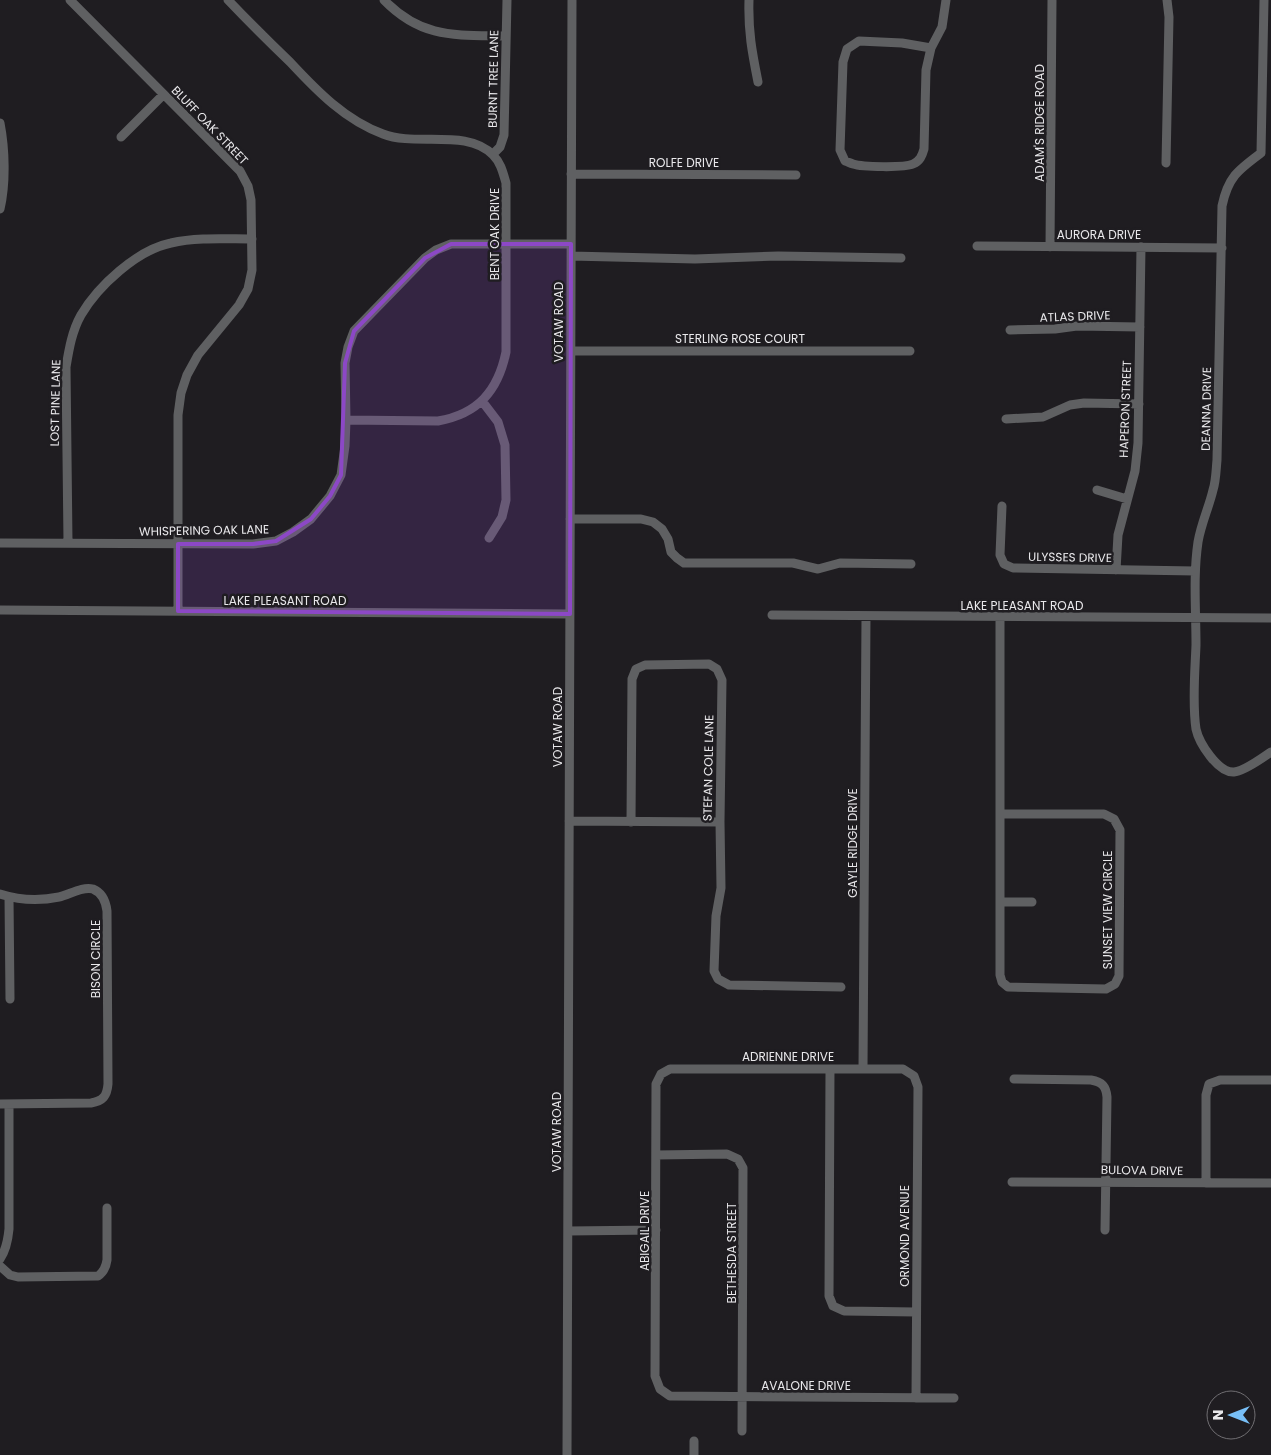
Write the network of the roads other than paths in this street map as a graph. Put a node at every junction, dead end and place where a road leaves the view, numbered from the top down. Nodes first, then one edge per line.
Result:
1 (70, 0) edge
2 (228, 0) edge
3 (384, 0) edge
4 (507, 0) edge
5 (572, 0) edge
6 (749, 0) edge
7 (946, 0) edge
8 (1052, 0) edge
9 (1167, 0) edge
10 (1264, 0) edge
11 (506, 36) junction
12 (931, 48) junction
13 (758, 82) dead end
14 (164, 95) junction
15 (0, 123) edge
16 (121, 136) dead end
17 (1261, 153) junction
18 (493, 154) junction
19 (1271, 154) edge
20 (1166, 163) dead end
21 (571, 174) junction
22 (796, 176) dead end
23 (0, 209) edge
24 (252, 239) junction
25 (506, 244) junction
26 (571, 244) junction
27 (977, 246) dead end
28 (1050, 247) junction
29 (1141, 247) junction
30 (1222, 248) junction
31 (571, 256) junction
32 (901, 258) dead end
33 (1140, 328) junction
34 (1010, 330) dead end
35 (571, 351) junction
36 (910, 351) dead end
37 (482, 401) junction
38 (1139, 404) junction
39 (1006, 419) dead end
40 (346, 420) junction
41 (1097, 490) dead end
42 (1127, 498) junction
43 (1002, 506) dead end
44 (570, 519) junction
45 (489, 538) dead end
46 (68, 542) junction
47 (0, 543) edge
48 (178, 544) junction
49 (911, 564) dead end
50 (1116, 570) junction
51 (1194, 571) junction
52 (0, 610) edge
53 (178, 611) junction
54 (570, 614) junction
55 (772, 615) dead end
56 (866, 617) junction
57 (1000, 617) junction
58 (1196, 618) junction
59 (1271, 618) edge
60 (1271, 752) edge
61 (1000, 814) junction
62 (569, 821) junction
63 (631, 822) junction
64 (720, 822) junction
65 (0, 894) edge
66 (9, 897) junction
67 (1000, 902) junction
68 (1032, 902) dead end
69 (841, 987) dead end
70 (10, 999) dead end
71 (830, 1068) junction
72 (863, 1069) junction
73 (661, 1074) joint
74 (914, 1076) joint
75 (1014, 1080) dead end
76 (1271, 1080) edge
77 (5, 1104) edge
78 (656, 1155) junction
79 (1012, 1182) dead end
80 (1106, 1182) junction
81 (1206, 1183) junction
82 (1271, 1183) edge
83 (108, 1208) dead end
84 (656, 1230) junction
85 (1106, 1230) dead end
86 (568, 1231) junction
87 (0, 1259) edge
88 (0, 1266) edge
89 (916, 1312) junction
90 (660, 1389) joint
91 (743, 1397) junction
92 (916, 1398) junction
93 (954, 1398) dead end
94 (742, 1431) dead end
95 (694, 1441) dead end
96 (567, 1455) edge
97 (694, 1455) edge

1 - 14 street, BLUFF OAK STREET
2 - 18 street
3 - 11 street
4 - 11 street, BURNT TREE LANE
5 - 21 street, VOTAW ROAD
6 - 13 street
7 - 12 street
8 - 28 street, ADAM'S RIDGE ROAD
9 - 20 street
10 - 17 street
11 - 18 street, BURNT TREE LANE
12 - 12 street
14 - 16 street
14 - 24 street, BLUFF OAK STREET
15 - 23 street
17 - 19 street
17 - 30 street, DEANNA DRIVE
18 - 25 street, BENT OAK DRIVE
21 - 22 street, ROLFE DRIVE
21 - 26 street, VOTAW ROAD
24 - 46 street, LOST PINE LANE
24 - 48 street, BLUFF OAK STREET
25 - 26 street, WHISPERING OAK LANE
25 - 37 street, BENT OAK DRIVE
25 - 40 street, WHISPERING OAK LANE
26 - 31 street, VOTAW ROAD
27 - 28 street, AURORA DRIVE
28 - 29 street, AURORA DRIVE
29 - 30 street, AURORA DRIVE
29 - 33 street, HAPERON STREET
30 - 51 street, DEANNA DRIVE
31 - 32 street
31 - 35 street, VOTAW ROAD
33 - 34 street, ATLAS DRIVE
33 - 38 street, HAPERON STREET
35 - 36 street, STERLING ROSE COURT
35 - 44 street, VOTAW ROAD
37 - 40 street, BENT OAK DRIVE
37 - 45 street
38 - 39 street
38 - 42 street, HAPERON STREET
40 - 48 street, WHISPERING OAK LANE
41 - 42 street
42 - 50 street, HAPERON STREET
43 - 50 street, ULYSSES DRIVE
44 - 49 street
44 - 54 street, VOTAW ROAD
46 - 47 street, WHISPERING OAK LANE
46 - 48 street, WHISPERING OAK LANE
48 - 53 street, BLUFF OAK STREET
50 - 51 street, ULYSSES DRIVE
51 - 58 street, DEANNA DRIVE
52 - 53 street, LAKE PLEASANT ROAD
53 - 54 street, LAKE PLEASANT ROAD
54 - 62 street, VOTAW ROAD
55 - 56 street, LAKE PLEASANT ROAD
56 - 57 street, LAKE PLEASANT ROAD
56 - 72 street, GAYLE RIDGE DRIVE
57 - 58 street, LAKE PLEASANT ROAD
57 - 61 street, SUNSET VIEW CIRCLE
58 - 59 street, LAKE PLEASANT ROAD
58 - 60 street, DEANNA DRIVE
61 - 67 street, SUNSET VIEW CIRCLE
61 - 67 street, SUNSET VIEW CIRCLE
62 - 63 street
62 - 86 street, VOTAW ROAD
63 - 64 street
63 - 64 street, STEFAN COLE LANE
64 - 69 street, STEFAN COLE LANE
65 - 66 street, BISON CIRCLE
66 - 70 street
66 - 77 street, BISON CIRCLE
67 - 68 street
71 - 72 street, ADRIENNE DRIVE
71 - 73 street, ADRIENNE DRIVE
71 - 89 street
72 - 74 street, ADRIENNE DRIVE
73 - 78 street, ABIGAIL DRIVE
74 - 89 street, ORMOND AVENUE
75 - 80 street
76 - 81 street
77 - 87 street
78 - 84 street, ABIGAIL DRIVE
78 - 91 street, BETHESDA STREET
79 - 80 street, BULOVA DRIVE
80 - 81 street, BULOVA DRIVE
80 - 85 street
81 - 82 street, BULOVA DRIVE
83 - 88 street
84 - 86 street
84 - 90 street, ABIGAIL DRIVE
86 - 96 street, VOTAW ROAD
89 - 92 street, ORMOND AVENUE
90 - 91 street, AVALONE DRIVE
91 - 92 street, AVALONE DRIVE
91 - 94 street, BETHESDA STREET
92 - 93 street, AVALONE DRIVE
95 - 97 street

